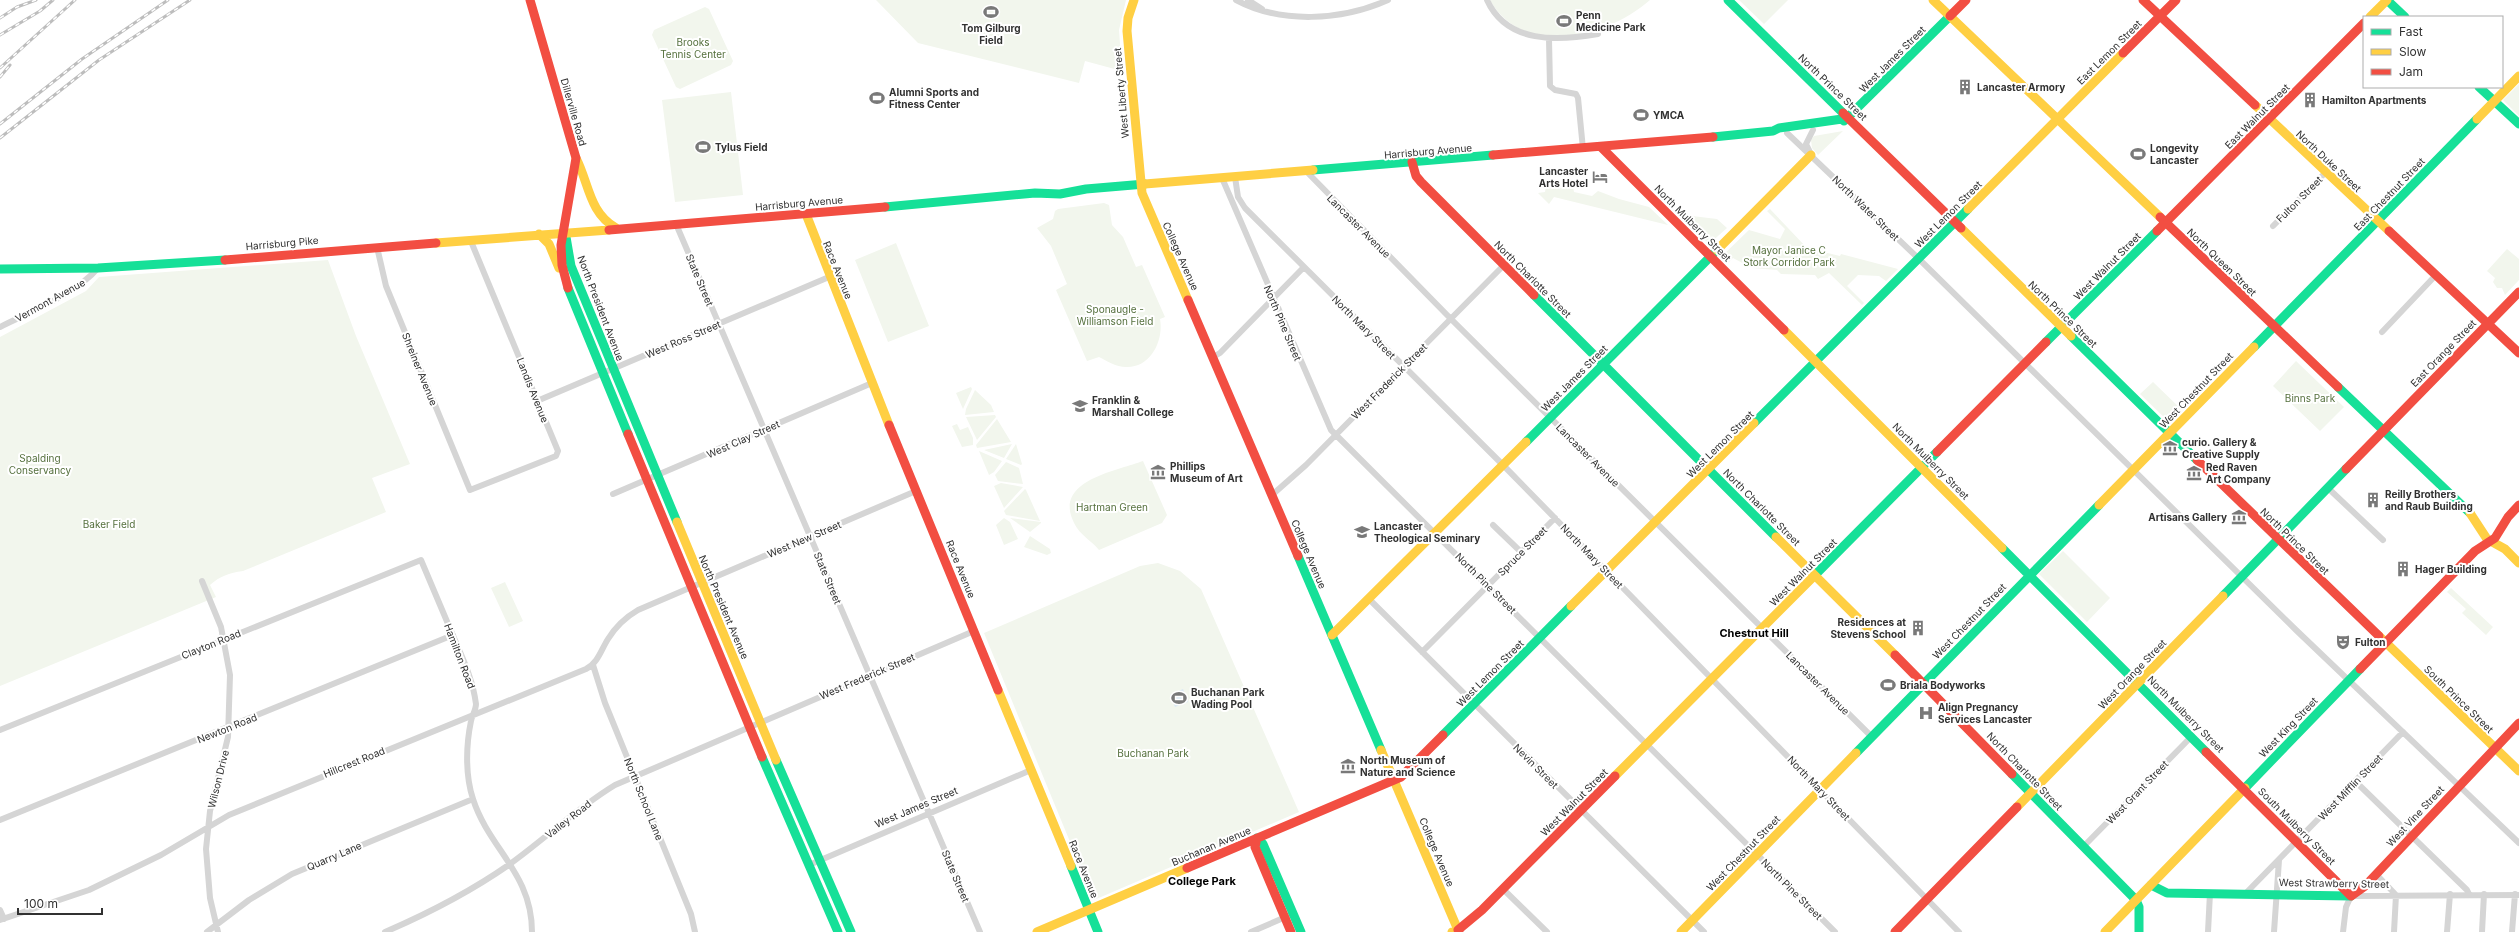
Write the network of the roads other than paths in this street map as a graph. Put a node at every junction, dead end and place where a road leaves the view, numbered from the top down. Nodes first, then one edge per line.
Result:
1 (530, 0) edge
2 (1134, 0) edge
3 (1236, 0) edge
4 (1248, 0) edge
5 (1388, 0) edge
6 (1487, 0) edge
7 (1728, 0) edge
8 (1933, 0) edge
9 (1966, 0) edge
10 (2143, 0) edge
11 (2176, 0) edge
12 (2387, 0) edge
13 (1262, 9) junction
14 (1950, 16) junction
15 (2160, 16) junction
16 (2371, 16) edge
17 (2404, 16) edge
18 (2363, 24) edge
19 (1598, 34) dead end
20 (1549, 39) junction
21 (2519, 76) edge
22 (2480, 88) edge
23 (2494, 101) junction
24 (1849, 118) junction
25 (2269, 119) junction
26 (2057, 120) junction
27 (2519, 124) edge
28 (1813, 130) junction
29 (1772, 131) junction
30 (1787, 133) junction
31 (1602, 148) junction
32 (1583, 150) junction
33 (1811, 155) junction
34 (576, 158) junction
35 (1412, 162) junction
36 (1306, 172) junction
37 (2326, 173) junction
38 (1236, 177) junction
39 (1222, 178) junction
40 (1140, 185) junction
41 (806, 214) junction
42 (2377, 222) junction
43 (1955, 223) junction
44 (2165, 223) junction
45 (676, 224) junction
46 (2273, 226) dead end
47 (618, 228) junction
48 (566, 232) junction
49 (539, 234) junction
50 (470, 239) junction
51 (377, 247) junction
52 (1710, 256) junction
53 (1919, 259) junction
54 (1504, 265) junction
55 (1304, 267) junction
56 (98, 268) junction
57 (0, 269) edge
58 (2435, 276) junction
59 (829, 277) junction
60 (566, 286) junction
61 (2519, 292) edge
62 (1273, 298) junction
63 (1451, 319) junction
64 (719, 324) junction
65 (2487, 324) junction
66 (2274, 326) junction
67 (0, 327) edge
68 (2061, 328) junction
69 (2382, 332) dead end
70 (2519, 353) edge
71 (1213, 357) junction
72 (1816, 362) junction
73 (1603, 364) junction
74 (2025, 364) junction
75 (1403, 366) junction
76 (613, 369) junction
77 (603, 373) junction
78 (872, 383) junction
79 (537, 401) junction
80 (1550, 417) junction
81 (764, 429) junction
82 (2383, 431) junction
83 (2170, 433) junction
84 (1336, 435) junction
85 (1502, 465) junction
86 (1922, 468) junction
87 (1710, 470) junction
88 (2133, 470) junction
89 (657, 475) junction
90 (646, 478) junction
91 (2329, 489) junction
92 (470, 490) joint
93 (916, 491) junction
94 (613, 494) dead end
95 (1272, 495) junction
96 (2519, 505) edge
97 (1555, 518) junction
98 (1657, 523) junction
99 (1493, 525) dead end
100 (1435, 533) junction
101 (810, 536) junction
102 (2279, 540) junction
103 (2383, 540) dead end
104 (2491, 542) junction
105 (1521, 552) junction
106 (421, 560) joint
107 (2519, 563) edge
108 (1608, 572) junction
109 (1815, 575) junction
110 (2030, 575) junction
111 (2242, 577) junction
112 (202, 582) dead end
113 (702, 582) junction
114 (1488, 585) junction
115 (692, 587) junction
116 (1369, 599) junction
117 (1762, 628) junction
118 (974, 631) junction
119 (453, 635) junction
120 (1332, 635) junction
121 (1541, 638) junction
122 (223, 639) junction
123 (2385, 643) junction
124 (1422, 652) junction
125 (594, 665) junction
126 (869, 675) junction
127 (1712, 679) junction
128 (2349, 681) junction
129 (1924, 683) junction
130 (2138, 683) junction
131 (1475, 705) junction
132 (473, 714) junction
133 (760, 721) junction
134 (2519, 723) edge
135 (750, 726) junction
136 (229, 727) junction
137 (0, 730) edge
138 (2403, 732) junction
139 (2192, 736) junction
140 (1872, 737) junction
141 (1647, 744) junction
142 (2495, 748) junction
143 (1031, 770) junction
144 (2519, 771) edge
145 (635, 776) junction
146 (1394, 780) junction
147 (2356, 782) junction
148 (2459, 786) junction
149 (2245, 788) junction
150 (1820, 789) junction
151 (2031, 794) junction
152 (473, 800) junction
153 (1581, 811) junction
154 (929, 814) junction
155 (0, 820) edge
156 (208, 826) junction
157 (2411, 836) junction
158 (1257, 838) junction
159 (2297, 841) junction
160 (2519, 843) edge
161 (2083, 847) junction
162 (1757, 854) junction
163 (820, 860) junction
164 (2279, 860) junction
165 (511, 863) junction
166 (810, 865) junction
167 (2376, 874) junction
168 (2151, 885) junction
169 (1503, 889) junction
170 (2210, 893) junction
171 (2246, 893) junction
172 (2277, 893) junction
173 (2450, 894) junction
174 (2469, 894) junction
175 (2484, 894) junction
176 (2517, 894) edge
177 (2396, 895) junction
178 (2351, 896) junction
179 (1927, 899) junction
180 (2136, 900) junction
181 (0, 910) edge
182 (1089, 910) junction
183 (1289, 915) junction
184 (2, 919) edge
185 (1692, 920) junction
186 (216, 925) junction
187 (1456, 931) edge
188 (207, 932) edge
189 (218, 932) edge
190 (385, 932) edge
191 (532, 932) edge
192 (695, 932) edge
193 (838, 932) edge
194 (851, 932) edge
195 (980, 932) edge
196 (1037, 932) edge
197 (1098, 932) edge
198 (1251, 932) edge
199 (1292, 932) edge
200 (1301, 932) edge
201 (1547, 932) edge
202 (1681, 932) edge
203 (1704, 932) edge
204 (1835, 932) edge
205 (1895, 932) edge
206 (1959, 932) edge
207 (2105, 932) edge
208 (2139, 932) edge
209 (2208, 932) edge
210 (2274, 932) edge
211 (2343, 932) edge
212 (2394, 932) edge
213 (2447, 932) edge
214 (2482, 932) edge
215 (2512, 932) edge

1 - 34 main road, Dillerville Road
2 - 40 main road, West Liberty Street
3 - 13 street
4 - 13 street
5 - 13 street
6 - 20 street
7 - 24 main road, North Prince Street
8 - 14 main road, North Queen Street
9 - 14 main road, West James Street
10 - 15 main road, North Duke Street
11 - 15 main road, East Lemon Street
12 - 16 main road
12 - 17 main road
14 - 24 main road, West James Street
14 - 26 main road, North Queen Street
15 - 25 main road, North Duke Street
15 - 26 main road, East Lemon Street
18 - 25 main road, East Walnut Street
19 - 20 street
20 - 32 street
21 - 23 main road, East Chestnut Street
22 - 23 main road
23 - 27 main road
23 - 42 main road, East Chestnut Street
24 - 28 main road, Harrisburg Avenue
24 - 29 main road, Harrisburg Avenue
24 - 43 main road, North Prince Street
25 - 37 main road, North Duke Street
25 - 44 main road, East Walnut Street
26 - 43 main road, West Lemon Street
26 - 44 main road, North Queen Street
28 - 30 main road, Harrisburg Avenue
28 - 33 street
29 - 30 main road, Harrisburg Avenue
29 - 31 main road, Harrisburg Avenue
30 - 33 street, North Water Street
31 - 32 main road, Harrisburg Avenue
31 - 52 main road, North Mulberry Street
32 - 35 main road, Harrisburg Avenue
33 - 52 main road, West James Street
33 - 53 street, North Water Street
34 - 47 main road
34 - 48 main road, Dillerville Road
35 - 36 main road, Harrisburg Avenue
35 - 54 main road, North Charlotte Street
36 - 38 main road, Harrisburg Avenue
36 - 63 street, Lancaster Avenue
37 - 42 main road, North Duke Street
37 - 46 street, Fulton Street
38 - 39 main road, Harrisburg Avenue
38 - 55 street, North Mary Street
39 - 40 main road, Harrisburg Avenue
39 - 62 street, North Pine Street
40 - 41 main road, Harrisburg Avenue
40 - 71 main road, College Avenue
41 - 45 main road, Harrisburg Avenue
41 - 59 main road, Race Avenue
42 - 58 main road, North Duke Street
42 - 66 main road, East Chestnut Street
43 - 53 main road, West Lemon Street
43 - 68 main road, North Prince Street
44 - 66 main road, North Queen Street
44 - 68 main road, West Walnut Street
45 - 47 main road, Harrisburg Avenue
45 - 64 street, State Street
47 - 48 main road, Harrisburg Avenue
48 - 49 main road, Harrisburg Pike
48 - 60 main road, North President Avenue
48 - 76 main road, North President Avenue
49 - 50 main road, Harrisburg Pike
49 - 60 main road
50 - 51 main road, Harrisburg Pike
50 - 79 street, Landis Avenue
51 - 56 main road, Harrisburg Pike
51 - 92 street, Shreiner Avenue
52 - 72 main road, North Mulberry Street
52 - 73 main road, West James Street
53 - 72 main road, West Lemon Street
53 - 74 street, North Water Street
54 - 63 street, West Frederick Street
54 - 73 main road, North Charlotte Street
55 - 62 street
55 - 75 street, North Mary Street
56 - 57 main road, Harrisburg Pike
56 - 67 street, Vermont Avenue
58 - 65 main road, North Duke Street
58 - 69 street
59 - 64 street, West Ross Street
59 - 78 main road, Race Avenue
60 - 77 main road, North President Avenue
61 - 65 main road, East Orange Street
62 - 71 street
62 - 84 street, North Pine Street
63 - 75 street, West Frederick Street
63 - 80 street, Lancaster Avenue
64 - 76 street, West Ross Street
64 - 81 street, State Street
65 - 70 main road, North Duke Street
65 - 82 main road, East Orange Street
66 - 82 main road, North Queen Street
66 - 83 main road, West Chestnut Street
68 - 74 main road, West Walnut Street
68 - 83 main road, North Prince Street
71 - 95 main road, College Avenue
72 - 86 main road, North Mulberry Street
72 - 87 main road, West Lemon Street
73 - 80 main road, West James Street
73 - 87 main road, North Charlotte Street
74 - 86 main road, West Walnut Street
74 - 88 street, North Water Street
75 - 84 street, West Frederick Street
75 - 85 street, North Mary Street
76 - 77 street, West Ross Street
76 - 89 main road, North President Avenue
77 - 79 street, West Ross Street
77 - 90 main road, North President Avenue
78 - 81 street, West Clay Street
78 - 93 main road, Race Avenue
79 - 92 street, Landis Avenue
80 - 85 main road, West James Street
80 - 98 street, Lancaster Avenue
81 - 89 street, West Clay Street
81 - 101 street, State Street
82 - 91 main road, West Orange Street
82 - 104 main road, North Queen Street
83 - 88 main road, West Chestnut Street
83 - 102 main road, North Prince Street
84 - 95 street, West Frederick Street
84 - 100 street, North Pine Street
85 - 97 street, North Mary Street
85 - 100 main road, West James Street
86 - 109 main road, West Walnut Street
86 - 110 main road, North Mulberry Street
87 - 98 main road, West Lemon Street
87 - 109 main road, North Charlotte Street
88 - 110 main road, West Chestnut Street
88 - 111 street, North Water Street
89 - 90 street, West Clay Street
89 - 113 main road, North President Avenue
90 - 94 street, West Clay Street
90 - 115 main road, North President Avenue
91 - 102 main road, West Orange Street
91 - 103 street
93 - 101 street, West New Street
93 - 118 main road, Race Avenue
95 - 120 main road, College Avenue
96 - 104 main road
97 - 105 street, Spruce Street
97 - 108 street, North Mary Street
98 - 108 main road, West Lemon Street
98 - 117 street, Lancaster Avenue
99 - 105 street
100 - 114 street, North Pine Street
100 - 116 main road, West James Street
101 - 113 street, West New Street
101 - 126 street, State Street
102 - 111 main road, West Orange Street
102 - 123 main road, North Prince Street
104 - 107 main road
104 - 123 main road, West King Street
105 - 114 street, Spruce Street
106 - 119 street, Hamilton Road
106 - 122 street, Clayton Road
108 - 121 main road, West Lemon Street
108 - 127 street, North Mary Street
109 - 117 main road, West Walnut Street
109 - 129 main road, North Charlotte Street
110 - 129 main road, West Chestnut Street
110 - 130 main road, North Mulberry Street
111 - 128 street, North Water Street
111 - 130 main road, West Orange Street
112 - 122 street, Wilson Drive
113 - 115 street, West New Street
113 - 133 main road, North President Avenue
114 - 121 street, North Pine Street
114 - 124 street, Spruce Street
115 - 125 street
115 - 135 main road, North President Avenue
116 - 120 main road, West James Street
116 - 124 street, Nevin Street
117 - 127 main road, West Walnut Street
117 - 140 street, Lancaster Avenue
118 - 126 street, West Frederick Street
118 - 143 main road, Race Avenue
119 - 132 street, Hamilton Road
119 - 136 street, Newton Road
120 - 146 main road, College Avenue
121 - 131 main road, West Lemon Street
121 - 141 street, North Pine Street
122 - 136 street, Wilson Drive
122 - 137 street, Clayton Road
123 - 128 main road, West King Street
123 - 142 main road, South Prince Street
124 - 131 street, Nevin Street
125 - 132 street, Hillcrest Road
125 - 145 street, North School Lane
126 - 133 street, West Frederick Street
126 - 154 street, State Street
127 - 141 main road, West Walnut Street
127 - 150 street, North Mary Street
128 - 138 street, North Water Street
128 - 149 main road, West King Street
129 - 140 main road, West Chestnut Street
129 - 151 main road, North Charlotte Street
130 - 139 main road, North Mulberry Street
130 - 151 main road, West Orange Street
131 - 146 main road, West Lemon Street
131 - 153 street, Nevin Street
132 - 152 street, Hamilton Road
132 - 156 street, Hillcrest Road
133 - 135 street, Valley Road
133 - 163 main road, North President Avenue
134 - 142 main road, West Vine Street
135 - 145 street, Valley Road
135 - 166 main road, North President Avenue
136 - 155 street, Newton Road
136 - 156 street, Wilson Drive
138 - 147 street, West Mifflin Street
138 - 148 street, North Water Street
139 - 149 main road, North Mulberry Street
139 - 161 street, West Grant Street
140 - 150 main road, West Chestnut Street
141 - 153 main road, West Walnut Street
141 - 162 street, North Pine Street
142 - 144 main road, South Prince Street
142 - 148 main road, West Vine Street
143 - 154 street, West James Street
143 - 182 main road, Race Avenue
145 - 165 street, Valley Road
145 - 192 street, North School Lane
146 - 158 main road, Buchanan Avenue
146 - 187 main road, College Avenue
147 - 157 street
147 - 159 street, West Mifflin Street
148 - 157 main road, West Vine Street
148 - 160 street, North Water Street
149 - 159 main road, South Mulberry Street
149 - 168 main road, West King Street
150 - 162 main road, West Chestnut Street
150 - 179 street, North Mary Street
151 - 161 main road, North Charlotte Street
151 - 179 main road, West Orange Street
152 - 165 street, Hamilton Road
152 - 186 street, Quarry Lane
153 - 169 main road, West Walnut Street
153 - 185 street, Nevin Street
154 - 163 street, West James Street
154 - 195 street, State Street
156 - 184 street, Hillcrest Road
156 - 186 street, Wilson Drive
157 - 167 main road, West Vine Street
157 - 174 street
158 - 182 main road, Buchanan Avenue
158 - 183 main road
159 - 164 street, West Mifflin Street
159 - 178 main road, South Mulberry Street
161 - 180 main road, North Charlotte Street
162 - 185 main road, West Chestnut Street
162 - 204 street, North Pine Street
163 - 166 street, West James Street
163 - 194 main road, North President Avenue
164 - 171 street, West Mifflin Street
164 - 172 street
165 - 190 street, Valley Road
165 - 191 street, Hamilton Road
166 - 193 main road, North President Avenue
167 - 177 street
167 - 178 main road, West Vine Street
168 - 170 main road, West Strawberry Street
168 - 180 main road, West King Street
169 - 187 main road, West Walnut Street
169 - 201 street
170 - 171 main road, West Strawberry Street
170 - 209 street
171 - 172 main road, West Strawberry Street
172 - 178 main road, West Strawberry Street
172 - 210 street
173 - 174 street, West Strawberry Street
173 - 177 street, West Strawberry Street
173 - 213 street
174 - 175 street, West Strawberry Street
175 - 176 street, West Strawberry Street
175 - 214 street
176 - 215 street
177 - 178 street, West Strawberry Street
177 - 212 street
178 - 211 street
179 - 205 main road, West Orange Street
179 - 206 street, North Mary Street
180 - 207 main road, West King Street
180 - 208 main road
181 - 184 street
182 - 196 main road, Buchanan Avenue
182 - 197 main road, Race Avenue
183 - 198 street
183 - 199 main road
183 - 200 main road
185 - 202 main road, West Chestnut Street
185 - 203 street, Nevin Street
186 - 188 street, Quarry Lane
186 - 189 street, Wilson Drive

